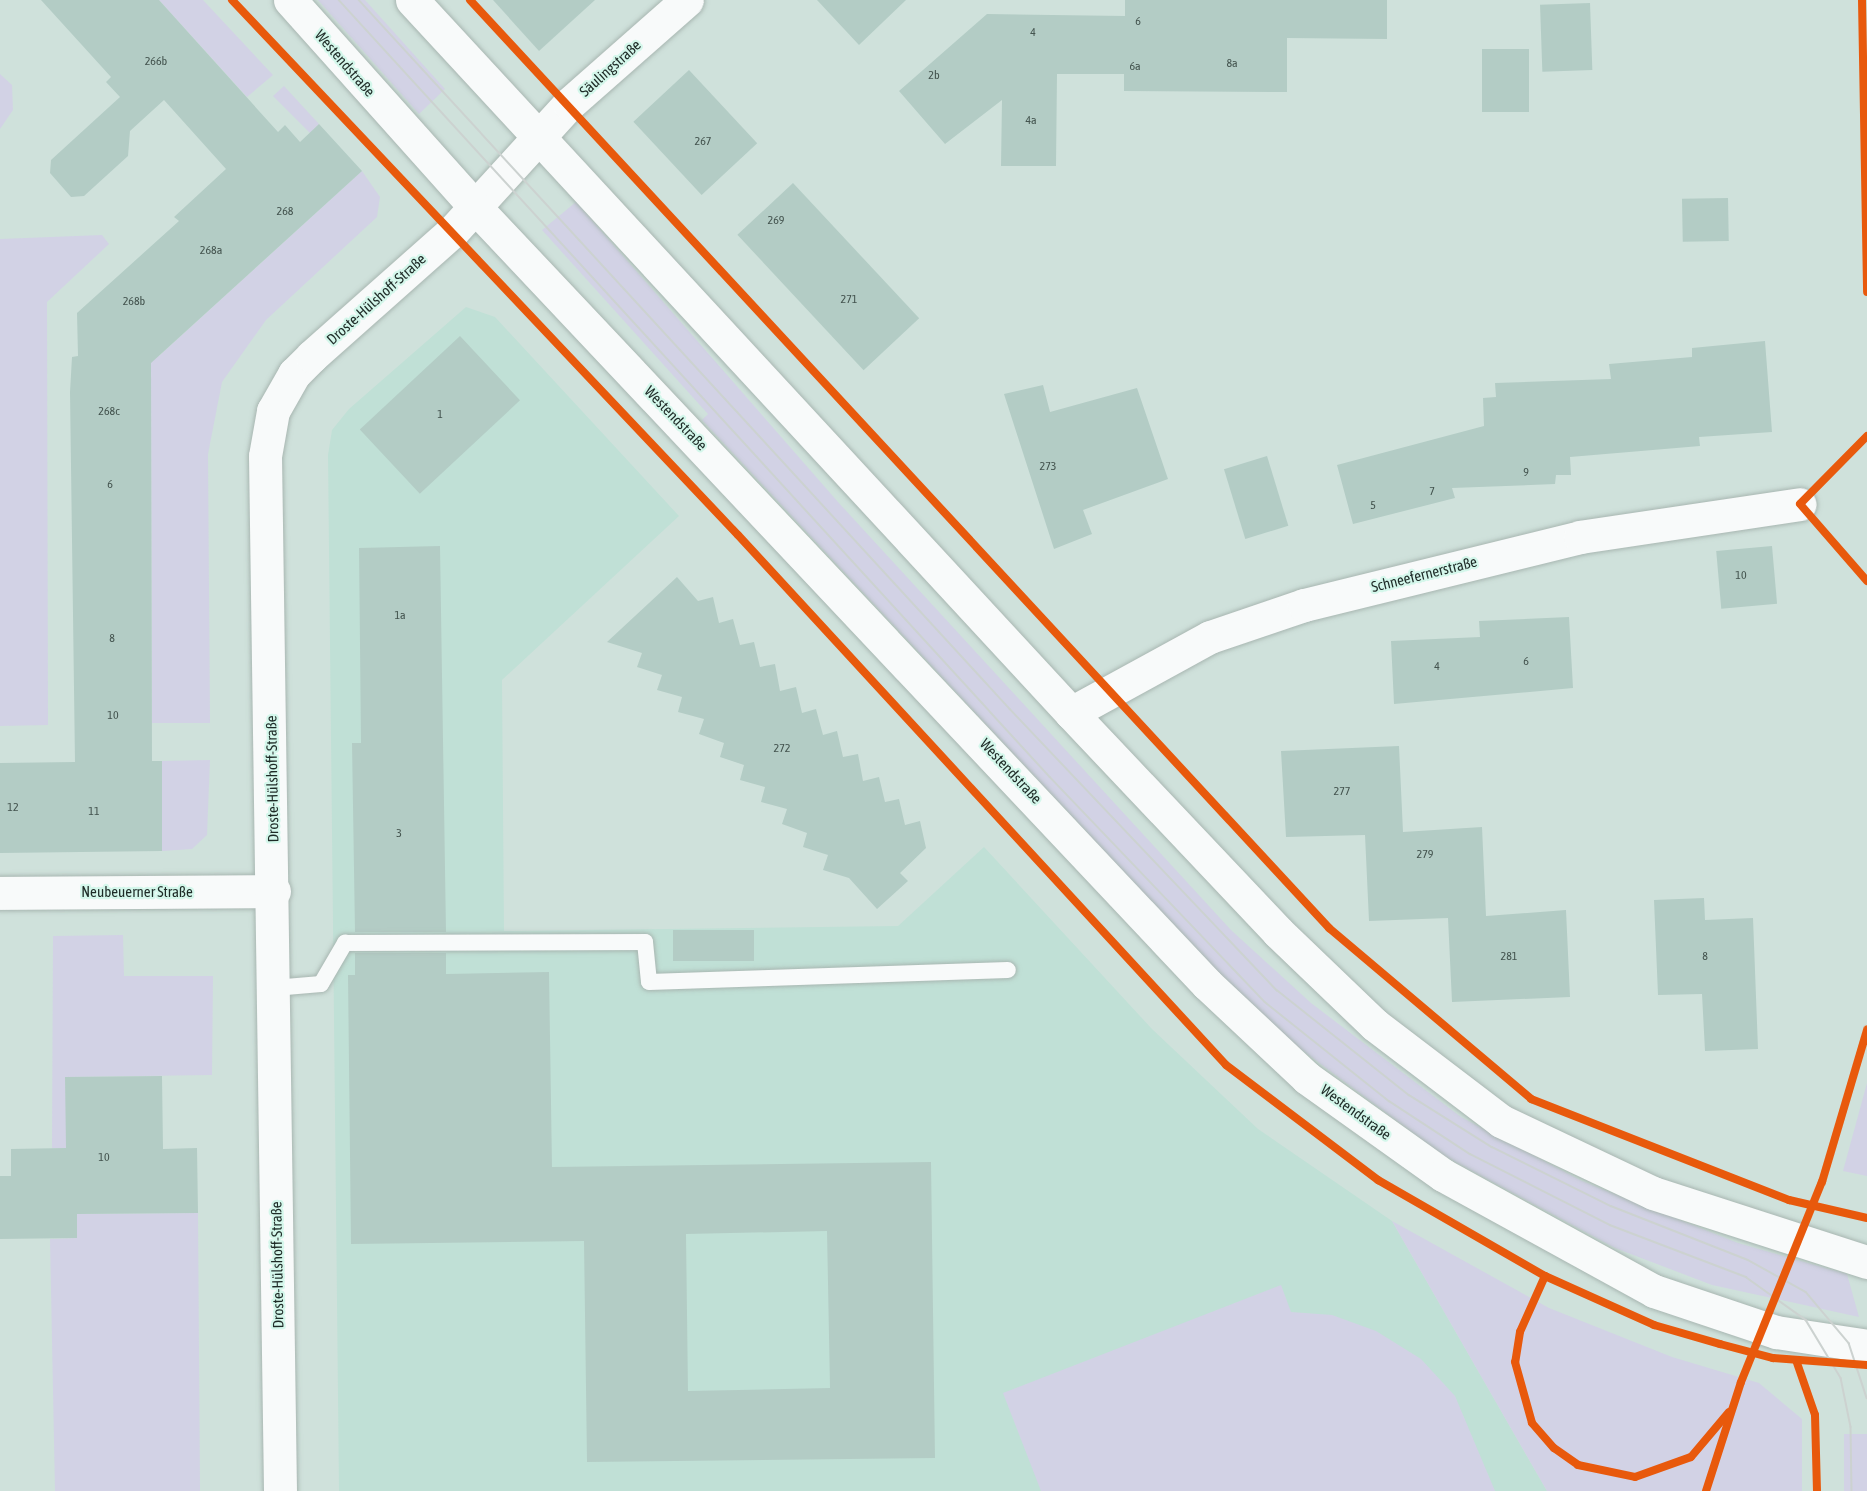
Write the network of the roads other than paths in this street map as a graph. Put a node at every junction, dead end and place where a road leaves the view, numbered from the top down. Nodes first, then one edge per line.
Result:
1 (290, 0) edge
2 (412, 0) edge
3 (687, 0) edge
4 (538, 138) junction
5 (512, 166) joint
6 (475, 207) junction
7 (1800, 504) dead end
8 (1071, 713) junction
9 (274, 891) junction
10 (0, 893) edge
11 (1008, 970) dead end
12 (274, 988) junction
13 (1867, 1262) edge
14 (1867, 1346) edge
15 (280, 1491) edge

1 - 6 main road, Westendstraße
2 - 4 main road
3 - 4 main road, Säulingstraße
4 - 5 main road, Säulingstraße
4 - 8 main road
5 - 6 main road, Droste-Hülshoff-Straße
6 - 9 main road, Droste-Hülshoff-Straße
6 - 14 main road, Westendstraße
7 - 8 main road, Schneefernerstraße
8 - 13 main road
9 - 10 main road, Neubeuerner Straße
9 - 12 main road, Droste-Hülshoff-Straße
11 - 12 lane
12 - 15 main road, Droste-Hülshoff-Straße

